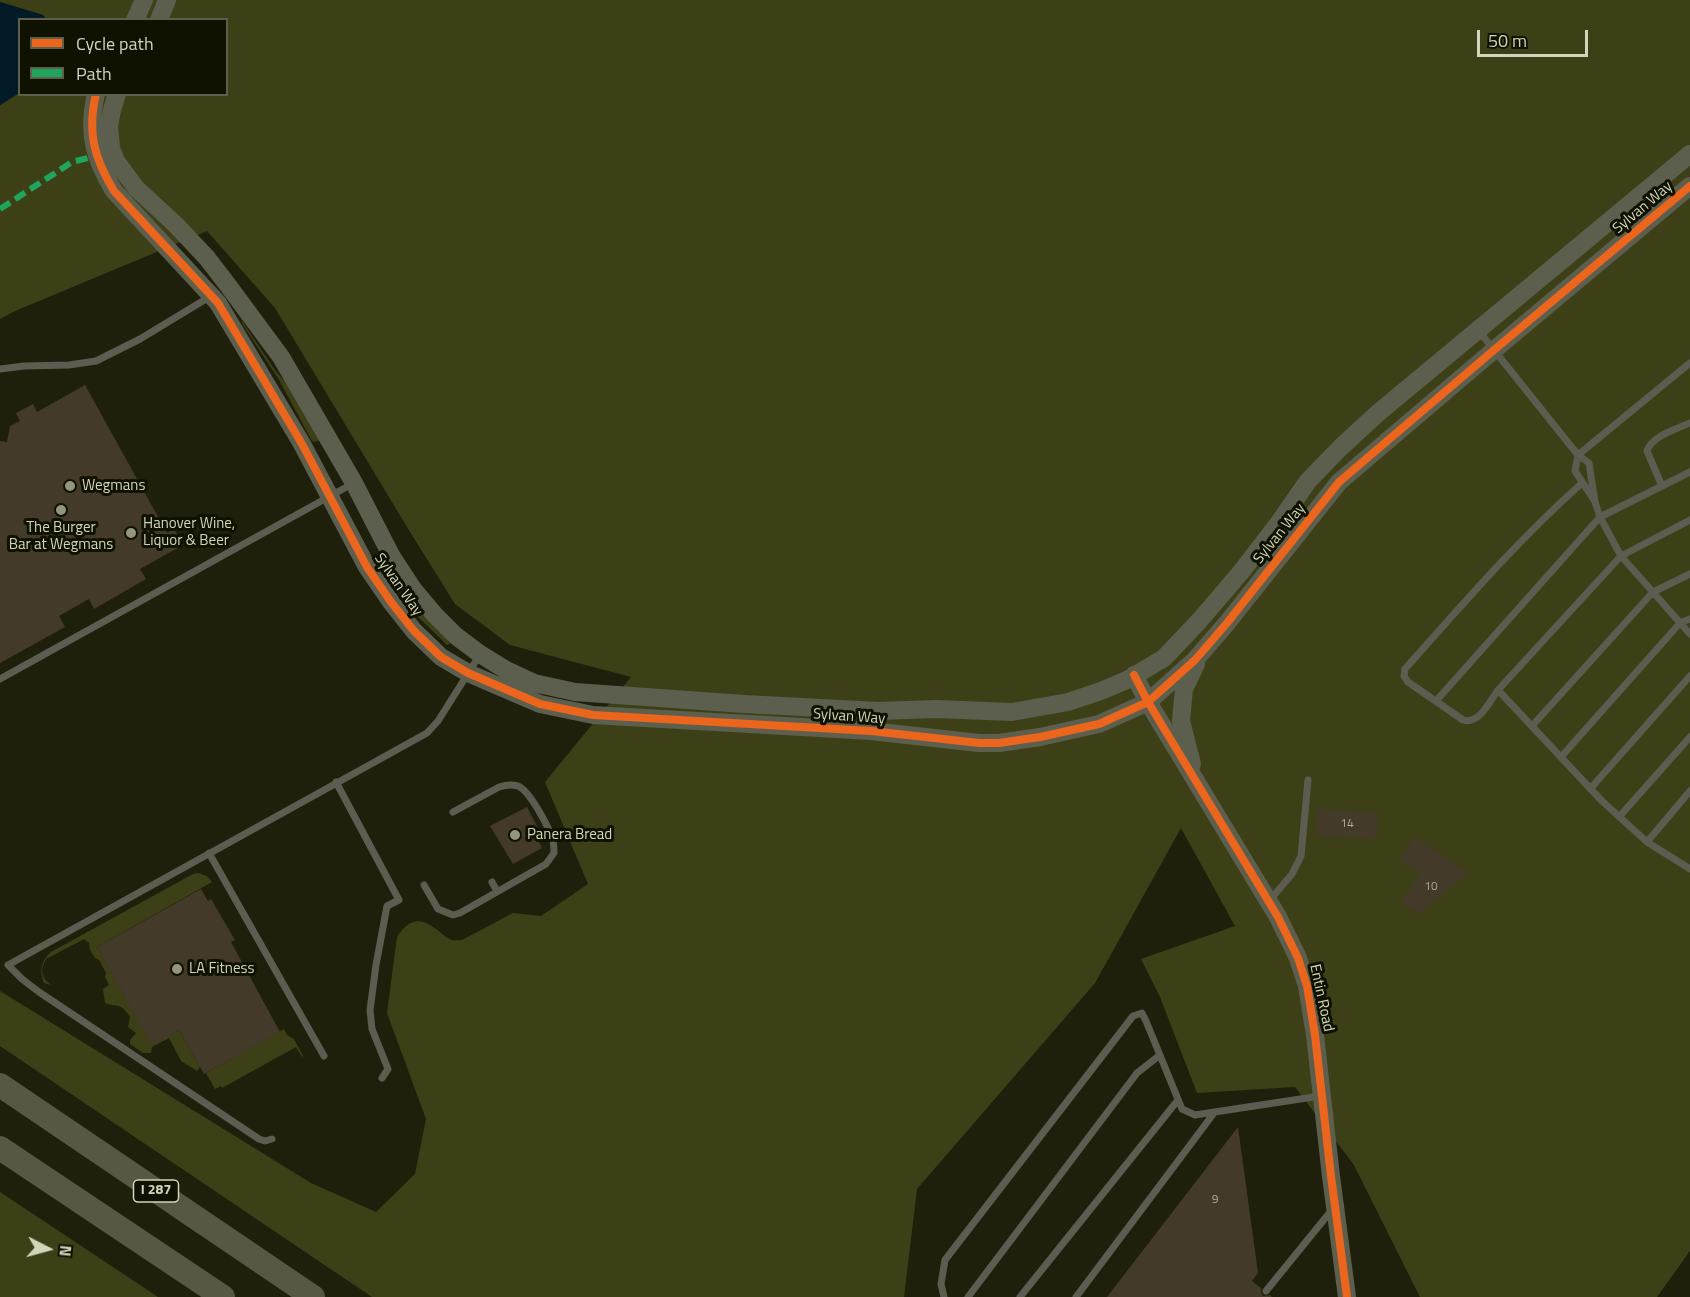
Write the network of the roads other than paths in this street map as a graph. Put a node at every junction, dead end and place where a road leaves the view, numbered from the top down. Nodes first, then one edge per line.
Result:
1 (144, 0) edge
2 (166, 0) edge
3 (136, 18) edge
4 (160, 18) edge
5 (96, 96) edge
6 (116, 96) edge
7 (100, 128) junction
8 (1690, 154) edge
9 (1690, 186) edge
10 (228, 284) junction
11 (211, 296) junction
12 (1479, 330) junction
13 (1494, 350) junction
14 (1690, 363) edge
15 (0, 369) edge
16 (1690, 423) edge
17 (1578, 455) junction
18 (1690, 472) edge
19 (354, 483) junction
20 (1582, 483) junction
21 (1662, 486) junction
22 (330, 496) junction
23 (1595, 502) junction
24 (1600, 517) junction
25 (1690, 520) edge
26 (1621, 556) junction
27 (1690, 574) edge
28 (1653, 592) junction
29 (1690, 619) edge
30 (1680, 623) junction
31 (1690, 634) edge
32 (1205, 648) junction
33 (480, 654) junction
34 (468, 673) junction
35 (1134, 675) junction
36 (1690, 676) edge
37 (0, 679) edge
38 (1498, 690) junction
39 (1436, 701) junction
40 (1148, 702) junction
41 (726, 703) junction
42 (726, 723) junction
43 (1532, 726) junction
44 (1690, 737) edge
45 (1561, 757) junction
46 (1308, 780) dead end
47 (336, 782) junction
48 (1197, 783) junction
49 (1590, 789) junction
50 (1690, 791) edge
51 (453, 812) dead end
52 (1619, 817) junction
53 (1647, 842) junction
54 (209, 854) junction
55 (1688, 865) edge
56 (492, 882) dead end
57 (424, 885) dead end
58 (497, 891) junction
59 (1269, 902) junction
60 (1160, 1055) junction
61 (324, 1056) dead end
62 (382, 1078) dead end
63 (0, 1085) edge
64 (1322, 1096) junction
65 (1178, 1100) junction
66 (1214, 1113) junction
67 (272, 1139) dead end
68 (0, 1148) edge
69 (1335, 1206) junction
70 (1266, 1291) dead end
71 (223, 1297) edge
72 (313, 1297) edge
73 (944, 1297) edge
74 (968, 1297) edge
75 (1020, 1297) edge
76 (1076, 1297) edge
77 (1347, 1297) edge

1 - 3 street
2 - 4 street
5 - 7 street
6 - 7 street
7 - 10 street, Sylvan Way
7 - 11 street, Sylvan Way
8 - 12 street, Sylvan Way
9 - 13 street, Sylvan Way
10 - 11 lane
10 - 19 street, Sylvan Way
11 - 15 lane
11 - 22 street, Sylvan Way
12 - 13 lane
12 - 35 street, Sylvan Way
13 - 17 lane
13 - 32 street, Sylvan Way
14 - 17 lane
16 - 21 lane
17 - 20 lane
17 - 23 lane
18 - 21 lane
19 - 22 lane
19 - 33 street, Sylvan Way
20 - 23 lane
20 - 39 lane
21 - 24 lane
22 - 34 street, Sylvan Way
22 - 37 lane
23 - 24 lane
24 - 26 lane
24 - 39 lane
25 - 26 lane
26 - 28 lane
26 - 38 lane
27 - 28 lane
28 - 30 lane
28 - 43 lane
29 - 30 lane
30 - 31 lane
30 - 45 lane
32 - 40 street, Sylvan Way
32 - 48 street
33 - 34 lane
33 - 41 street, Sylvan Way
34 - 42 street, Sylvan Way
34 - 47 lane
35 - 40 street, Entin Road
35 - 41 street, Sylvan Way
36 - 49 lane
38 - 39 lane
38 - 43 lane
40 - 42 street, Sylvan Way
40 - 48 street, Entin Road
41 - 42 street
43 - 45 lane
44 - 52 lane
45 - 49 lane
46 - 59 lane
47 - 54 lane
47 - 62 lane
48 - 59 street, Entin Road
49 - 52 lane
50 - 53 lane
51 - 58 lane
52 - 53 lane
53 - 55 lane
54 - 61 lane
54 - 67 lane
56 - 58 lane
57 - 58 lane
59 - 64 street, Entin Road
60 - 65 lane
60 - 73 lane
60 - 74 lane
63 - 72 highway, I 287
64 - 66 lane
64 - 69 street, Entin Road
65 - 66 lane
65 - 75 lane
66 - 76 lane
68 - 71 highway
69 - 70 lane
69 - 77 street, Entin Road

